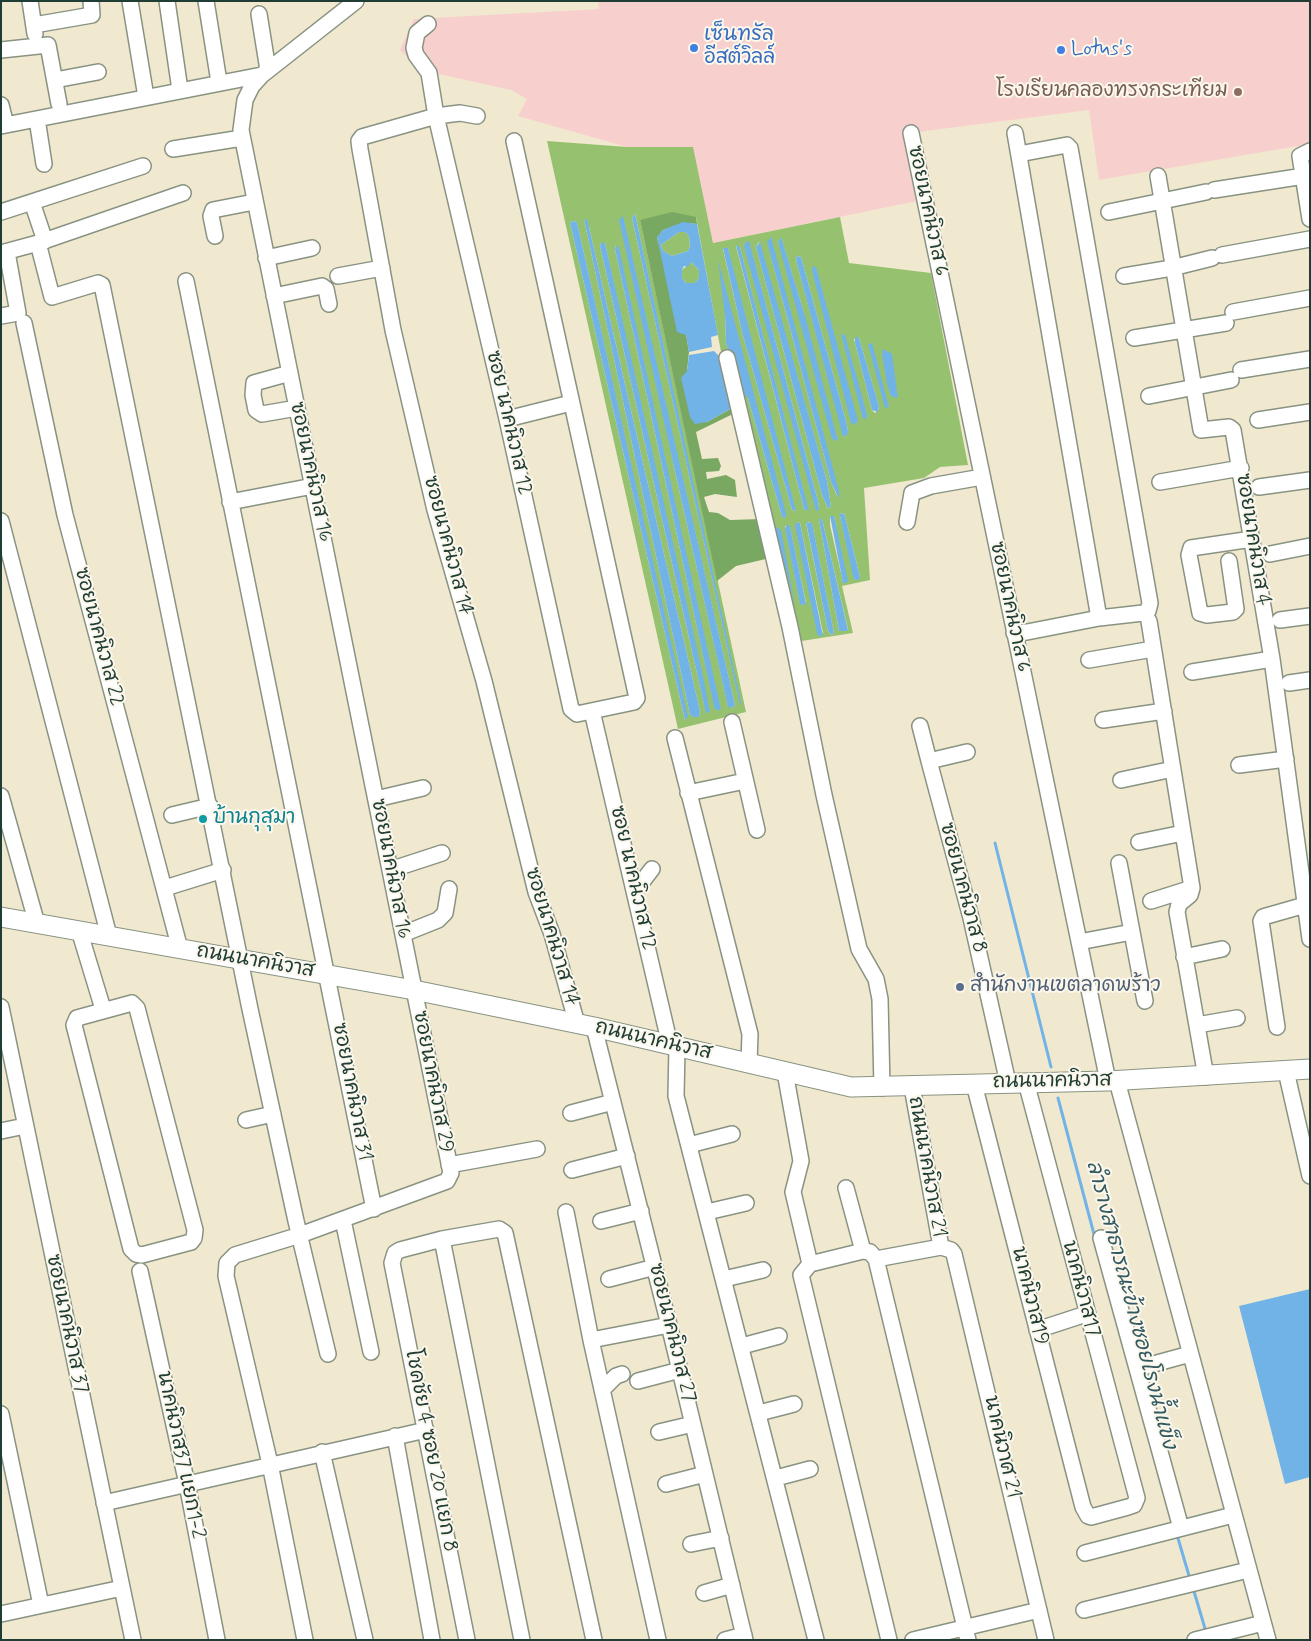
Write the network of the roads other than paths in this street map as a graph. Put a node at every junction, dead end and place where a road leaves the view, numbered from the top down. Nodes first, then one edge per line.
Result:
1 (30, 1) edge
2 (91, 1) edge
3 (130, 1) edge
4 (167, 1) edge
5 (206, 1) edge
6 (356, 1) edge
7 (259, 14) dead end
8 (428, 24) dead end
9 (34, 25) junction
10 (36, 45) junction
11 (1, 50) edge
12 (98, 72) dead end
13 (265, 73) junction
14 (55, 80) junction
15 (219, 82) junction
16 (180, 90) junction
17 (146, 97) junction
18 (59, 104) dead end
19 (2, 116) edge
20 (436, 116) junction
21 (477, 116) dead end
22 (37, 119) junction
23 (911, 133) dead end
24 (1016, 133) dead end
25 (242, 138) junction
26 (514, 141) dead end
27 (173, 149) dead end
28 (1305, 152) edge
29 (1019, 154) junction
30 (44, 164) dead end
31 (143, 166) dead end
32 (1158, 176) dead end
33 (1304, 176) junction
34 (183, 194) dead end
35 (1163, 200) junction
36 (32, 202) junction
37 (254, 202) junction
38 (1, 212) edge
39 (1109, 212) dead end
40 (1310, 219) edge
41 (215, 236) dead end
42 (1310, 239) edge
43 (42, 242) junction
44 (312, 248) dead end
45 (4, 252) edge
46 (266, 258) junction
47 (382, 268) junction
48 (1172, 268) junction
49 (338, 276) dead end
50 (1124, 276) dead end
51 (186, 281) dead end
52 (7, 289) edge
53 (274, 296) junction
54 (1310, 298) edge
55 (329, 304) dead end
56 (1, 316) edge
57 (21, 318) junction
58 (1184, 329) junction
59 (1134, 338) dead end
60 (727, 358) dead end
61 (1310, 359) edge
62 (290, 373) junction
63 (1193, 388) junction
64 (1148, 396) dead end
65 (571, 404) junction
66 (297, 408) junction
67 (1310, 412) edge
68 (507, 419) junction
69 (1258, 420) dead end
70 (1241, 468) junction
71 (982, 477) junction
72 (1310, 480) edge
73 (1160, 482) dead end
74 (313, 486) junction
75 (1259, 487) dead end
76 (230, 502) junction
77 (1, 521) edge
78 (907, 522) dead end
79 (1252, 539) junction
80 (1310, 546) edge
81 (1270, 554) dead end
82 (1229, 561) dead end
83 (1310, 616) edge
84 (1099, 618) junction
85 (1280, 620) dead end
86 (1149, 621) dead end
87 (1014, 633) junction
88 (1153, 649) junction
89 (1272, 659) junction
90 (1090, 660) dead end
91 (1192, 672) dead end
92 (1310, 680) edge
93 (1289, 683) dead end
94 (592, 711) junction
95 (1164, 711) junction
96 (1103, 720) dead end
97 (732, 722) dead end
98 (920, 726) dead end
99 (675, 738) dead end
100 (967, 752) dead end
101 (1286, 759) junction
102 (929, 761) junction
103 (1239, 765) dead end
104 (1173, 769) junction
105 (1121, 780) dead end
106 (745, 781) junction
107 (423, 788) dead end
108 (688, 793) junction
109 (1, 796) edge
110 (376, 799) junction
111 (210, 806) junction
112 (172, 815) dead end
113 (757, 830) dead end
114 (1183, 833) junction
115 (1139, 842) dead end
116 (442, 853) dead end
117 (1119, 863) dead end
118 (652, 869) dead end
119 (223, 870) junction
120 (390, 870) junction
121 (165, 888) junction
122 (1192, 888) junction
123 (449, 889) dead end
124 (635, 891) junction
125 (1151, 901) dead end
126 (1305, 905) junction
127 (1, 917) edge
128 (37, 924) junction
129 (79, 930) junction
130 (1132, 932) junction
131 (403, 934) junction
132 (109, 936) junction
133 (1310, 939) edge
134 (1079, 942) junction
135 (180, 949) junction
136 (1222, 949) dead end
137 (1184, 957) junction
138 (241, 960) junction
139 (327, 975) junction
140 (414, 990) junction
141 (1145, 1001) dead end
142 (1, 1007) edge
143 (103, 1009) junction
144 (1237, 1018) dead end
145 (585, 1025) junction
146 (1197, 1025) junction
147 (1277, 1027) dead end
148 (674, 1046) junction
149 (748, 1063) junction
150 (1310, 1069) edge
151 (1286, 1071) junction
152 (785, 1072) junction
153 (1206, 1077) junction
154 (1113, 1081) junction
155 (1017, 1083) junction
156 (974, 1084) junction
157 (912, 1087) junction
158 (882, 1088) junction
159 (613, 1102) junction
160 (571, 1113) dead end
161 (273, 1114) junction
162 (246, 1120) dead end
163 (25, 1126) junction
164 (1, 1131) edge
165 (732, 1134) dead end
166 (689, 1145) junction
167 (537, 1149) dead end
168 (627, 1156) junction
169 (450, 1169) junction
170 (572, 1170) dead end
171 (1310, 1176) edge
172 (846, 1188) dead end
173 (746, 1203) dead end
174 (374, 1209) junction
175 (641, 1211) junction
176 (566, 1212) dead end
177 (707, 1212) junction
178 (343, 1220) junction
179 (601, 1221) dead end
180 (300, 1235) junction
181 (1101, 1238) dead end
182 (442, 1239) junction
183 (941, 1247) junction
184 (870, 1255) junction
185 (810, 1264) junction
186 (655, 1267) junction
187 (763, 1270) dead end
188 (140, 1271) dead end
189 (609, 1279) dead end
190 (724, 1279) junction
191 (1086, 1314) junction
192 (669, 1325) junction
193 (1038, 1330) junction
194 (778, 1336) dead end
195 (592, 1340) junction
196 (742, 1346) junction
197 (371, 1352) dead end
198 (328, 1354) dead end
199 (1190, 1354) junction
200 (1138, 1368) junction
201 (680, 1370) junction
202 (622, 1374) dead end
203 (638, 1381) dead end
204 (602, 1390) junction
205 (794, 1404) dead end
206 (1, 1414) edge
207 (759, 1414) junction
208 (693, 1424) junction
209 (426, 1430) junction
210 (660, 1432) dead end
211 (395, 1436) junction
212 (322, 1452) junction
213 (270, 1464) junction
214 (810, 1469) dead end
215 (705, 1474) junction
216 (776, 1478) junction
217 (187, 1484) junction
218 (666, 1484) dead end
219 (104, 1503) junction
220 (1083, 1508) joint
221 (1233, 1515) junction
222 (1181, 1528) junction
223 (720, 1538) junction
224 (691, 1544) dead end
225 (1085, 1553) dead end
226 (1248, 1570) junction
227 (732, 1585) junction
228 (122, 1588) junction
229 (704, 1593) dead end
230 (41, 1605) junction
231 (1039, 1610) junction
232 (1084, 1610) dead end
233 (1, 1614) edge
234 (1263, 1623) junction
235 (966, 1634) edge
236 (744, 1637) edge
237 (1203, 1638) edge
238 (133, 1640) edge
239 (217, 1640) edge
240 (305, 1640) edge
241 (365, 1640) edge
242 (432, 1640) edge
243 (467, 1640) edge
244 (522, 1640) edge
245 (594, 1640) edge
246 (658, 1640) edge
247 (725, 1640) edge
248 (816, 1640) edge
249 (889, 1640) edge
250 (913, 1640) edge
251 (1046, 1640) edge
252 (1268, 1640) edge

1 - 9 street
2 - 9 street
3 - 17 street
4 - 16 street
5 - 15 street
6 - 13 street, ซอยนาคนิวาส 16
7 - 13 street
8 - 20 street, ซอย นาคนิวาส 12
9 - 10 street
10 - 11 street
10 - 14 street
12 - 14 street
13 - 15 street
13 - 25 street, ซอยนาคนิวาส 16
14 - 18 street
15 - 16 street
16 - 17 street
17 - 22 street
19 - 22 street
20 - 21 street, ซอยนาคนิวาส 14
20 - 47 street, ซอยนาคนิวาส 14
20 - 68 street, ซอย นาคนิวาส 12
22 - 30 street
23 - 71 street, ซอยนาคนิวาส 6
24 - 29 street
25 - 27 street
25 - 37 street, ซอยนาคนิวาส 16
26 - 65 street
28 - 33 street
29 - 84 street
29 - 84 street
31 - 36 street
32 - 35 street, ซอยนาคนิวาส 4
33 - 35 street
33 - 40 street
34 - 43 street
35 - 39 street
35 - 48 street, ซอยนาคนิวาส 4
36 - 38 street
36 - 43 street
37 - 41 street
37 - 46 street, ซอยนาคนิวาส 16
42 - 48 street
43 - 45 street
43 - 111 street
44 - 46 street
45 - 52 street, ซอยนาคนิวาส 22
46 - 53 street, ซอยนาคนิวาส 16
47 - 49 street
47 - 145 street, ซอยนาคนิวาส 14
48 - 50 street
48 - 58 street, ซอยนาคนิวาส 4
51 - 76 street, ซอยนาคนิวาส 31
52 - 57 street, ซอยนาคนิวาส 22
53 - 55 street
53 - 62 street, ซอยนาคนิวาส 16
54 - 58 street
56 - 57 street
57 - 121 street, ซอยนาคนิวาส 22
58 - 59 street
58 - 63 street, ซอยนาคนิวาส 4
60 - 158 street
61 - 63 street
62 - 66 street, ซอยนาคนิวาส 16
62 - 66 street
63 - 64 street
63 - 70 street, ซอยนาคนิวาส 4
65 - 68 street
65 - 94 street, ซอย นาคนิวาส 12
66 - 74 street, ซอยนาคนิวาส 16
67 - 69 street
68 - 94 street, ซอย นาคนิวาส 12
70 - 73 street
70 - 79 street, ซอยนาคนิวาส 4
71 - 78 street
71 - 87 street, ซอยนาคนิวาส 6
72 - 75 street
74 - 76 street
74 - 110 street, ซอยนาคนิวาส 16
76 - 139 street, ซอยนาคนิวาส 31
77 - 132 street
79 - 82 street
79 - 89 street, ซอยนาคนิวาส 4
80 - 81 street
83 - 85 street
84 - 87 street
86 - 88 street
87 - 134 street, ซอยนาคนิวาส 6
88 - 90 street
88 - 95 street
89 - 91 street
89 - 101 street, ซอยนาคนิวาส 4
92 - 93 street
94 - 124 street, ซอย นาคนิวาส 12
95 - 96 street
95 - 104 street
97 - 106 street
98 - 102 street, ซอยนาคนิวาส 8
99 - 108 street
100 - 102 street
101 - 103 street
101 - 126 street, ซอยนาคนิวาส 4
102 - 155 street, ซอยนาคนิวาส 8
104 - 105 street
104 - 114 street
106 - 108 street
106 - 113 street
107 - 110 street
108 - 149 street
109 - 128 street
110 - 120 street, ซอยนาคนิวาส 16
111 - 112 street
111 - 119 street
114 - 115 street
114 - 122 street
116 - 120 street
117 - 130 street
118 - 124 street
119 - 121 street
119 - 138 street
120 - 131 street, ซอยนาคนิวาส 16
121 - 135 street, ซอยนาคนิวาส 22
122 - 125 street
122 - 137 street
123 - 131 street
124 - 148 street, ซอย นาคนิวาส 12
126 - 133 street, ซอยนาคนิวาส 4
126 - 147 street
127 - 128 main road, ถนนนาคนิวาส
128 - 129 main road, ถนนนาคนิวาส
129 - 132 main road, ถนนนาคนิวาส
129 - 143 street
130 - 134 street
130 - 141 street
131 - 140 street, ซอยนาคนิวาส 16
132 - 135 main road, ถนนนาคนิวาส
134 - 154 street, ซอยนาคนิวาส 6
135 - 138 main road, ถนนนาคนิวาส
136 - 137 street
137 - 146 street
138 - 139 main road, ถนนนาคนิวาส
138 - 161 street
139 - 140 main road, ถนนนาคนิวาส
139 - 174 street, ซอยนาคนิวาส 31
140 - 145 main road, ถนนนาคนิวาส
140 - 169 street, ซอยนาคนิวาส 29
142 - 163 street, ซอยนาคนิวาส 37
143 - 143 street
144 - 146 street
145 - 148 main road, ถนนนาคนิวาส
145 - 159 street, ซอยนาคนิวาส 27
146 - 153 street
148 - 149 main road, ถนนนาคนิวาส
148 - 166 street, ซอย นาคนิวาส 12
149 - 152 main road, ถนนนาคนิวาส
150 - 151 main road, ถนนนาคนิวาส
151 - 153 main road, ถนนนาคนิวาส
151 - 171 street
152 - 158 main road, ถนนนาคนิวาส
152 - 185 street
153 - 154 main road, ถนนนาคนิวาส
154 - 155 main road, ถนนนาคนิวาส
154 - 199 street, ซอยนาคนิวาส 6
155 - 156 main road, ถนนนาคนิวาส
155 - 191 street, นาคนิวาส17
156 - 157 main road, ถนนนาคนิวาส
156 - 193 street, นาคนิวาส19
157 - 158 main road, ถนนนาคนิวาส
157 - 183 street, ถนนนาคนิวาส 21
159 - 160 street
159 - 168 street, ซอยนาคนิวาส 27
161 - 162 street
161 - 180 street
163 - 164 street
163 - 219 street, ซอยนาคนิวาส 37
165 - 166 street
166 - 177 street, ซอย นาคนิวาส 12
167 - 169 street
168 - 170 street
168 - 175 street, ซอยนาคนิวาส 27
169 - 174 street
172 - 184 street
173 - 177 street
174 - 178 street
175 - 179 street
175 - 186 street, ซอยนาคนิวาส 27
176 - 195 street
177 - 190 street, ซอย นาคนิวาส 12
178 - 180 street
178 - 197 street
180 - 198 street
180 - 213 street
181 - 200 street
182 - 209 street, โชคชัย 4 ซอย 20 แยก 8
182 - 244 street
182 - 245 street
183 - 184 street
183 - 231 street, นาคนิวาศ 21
184 - 185 street
184 - 235 street
185 - 249 street
186 - 189 street
186 - 192 street, ซอยนาคนิวาส 27
187 - 190 street
188 - 217 street, นาคนิวาส37 แยก1-2
190 - 196 street, ซอย นาคนิวาส 12
191 - 193 street
191 - 220 street, นาคนิวาส17
192 - 195 street
192 - 201 street, ซอยนาคนิวาส 27
193 - 220 street, นาคนิวาส19
194 - 196 street
195 - 204 street
196 - 207 street, ซอย นาคนิวาส 12
199 - 200 street
199 - 221 street, ซอยนาคนิวาส 6
200 - 222 street
201 - 203 street
201 - 208 street, ซอยนาคนิวาส 27
202 - 204 street
204 - 246 street
205 - 207 street
206 - 230 street
207 - 216 street, ซอย นาคนิวาส 12
208 - 210 street
208 - 215 street, ซอยนาคนิวาส 27
209 - 211 street
209 - 243 street, โชคชัย 4 ซอย 20 แยก 8
211 - 212 street
211 - 242 street
212 - 213 street
212 - 241 street
213 - 217 street
213 - 240 street
214 - 216 street
215 - 218 street
215 - 223 street, ซอยนาคนิวาส 27
216 - 248 street, ซอย นาคนิวาส 12
217 - 219 street
217 - 239 street, นาคนิวาส37 แยก1-2
219 - 228 street, ซอยนาคนิวาส 37
221 - 222 street
221 - 226 street, ซอยนาคนิวาส 6
222 - 225 street
223 - 224 street
223 - 227 street, ซอยนาคนิวาส 27
226 - 232 street
226 - 234 street, ซอยนาคนิวาส 6
227 - 229 street
227 - 236 street, ซอยนาคนิวาส 27
228 - 230 street
228 - 238 street, ซอยนาคนิวาส 37
230 - 233 street
231 - 235 street
231 - 251 street, นาคนิวาศ 21
234 - 237 street
234 - 252 street, ซอยนาคนิวาส 6
235 - 250 street
236 - 247 street

